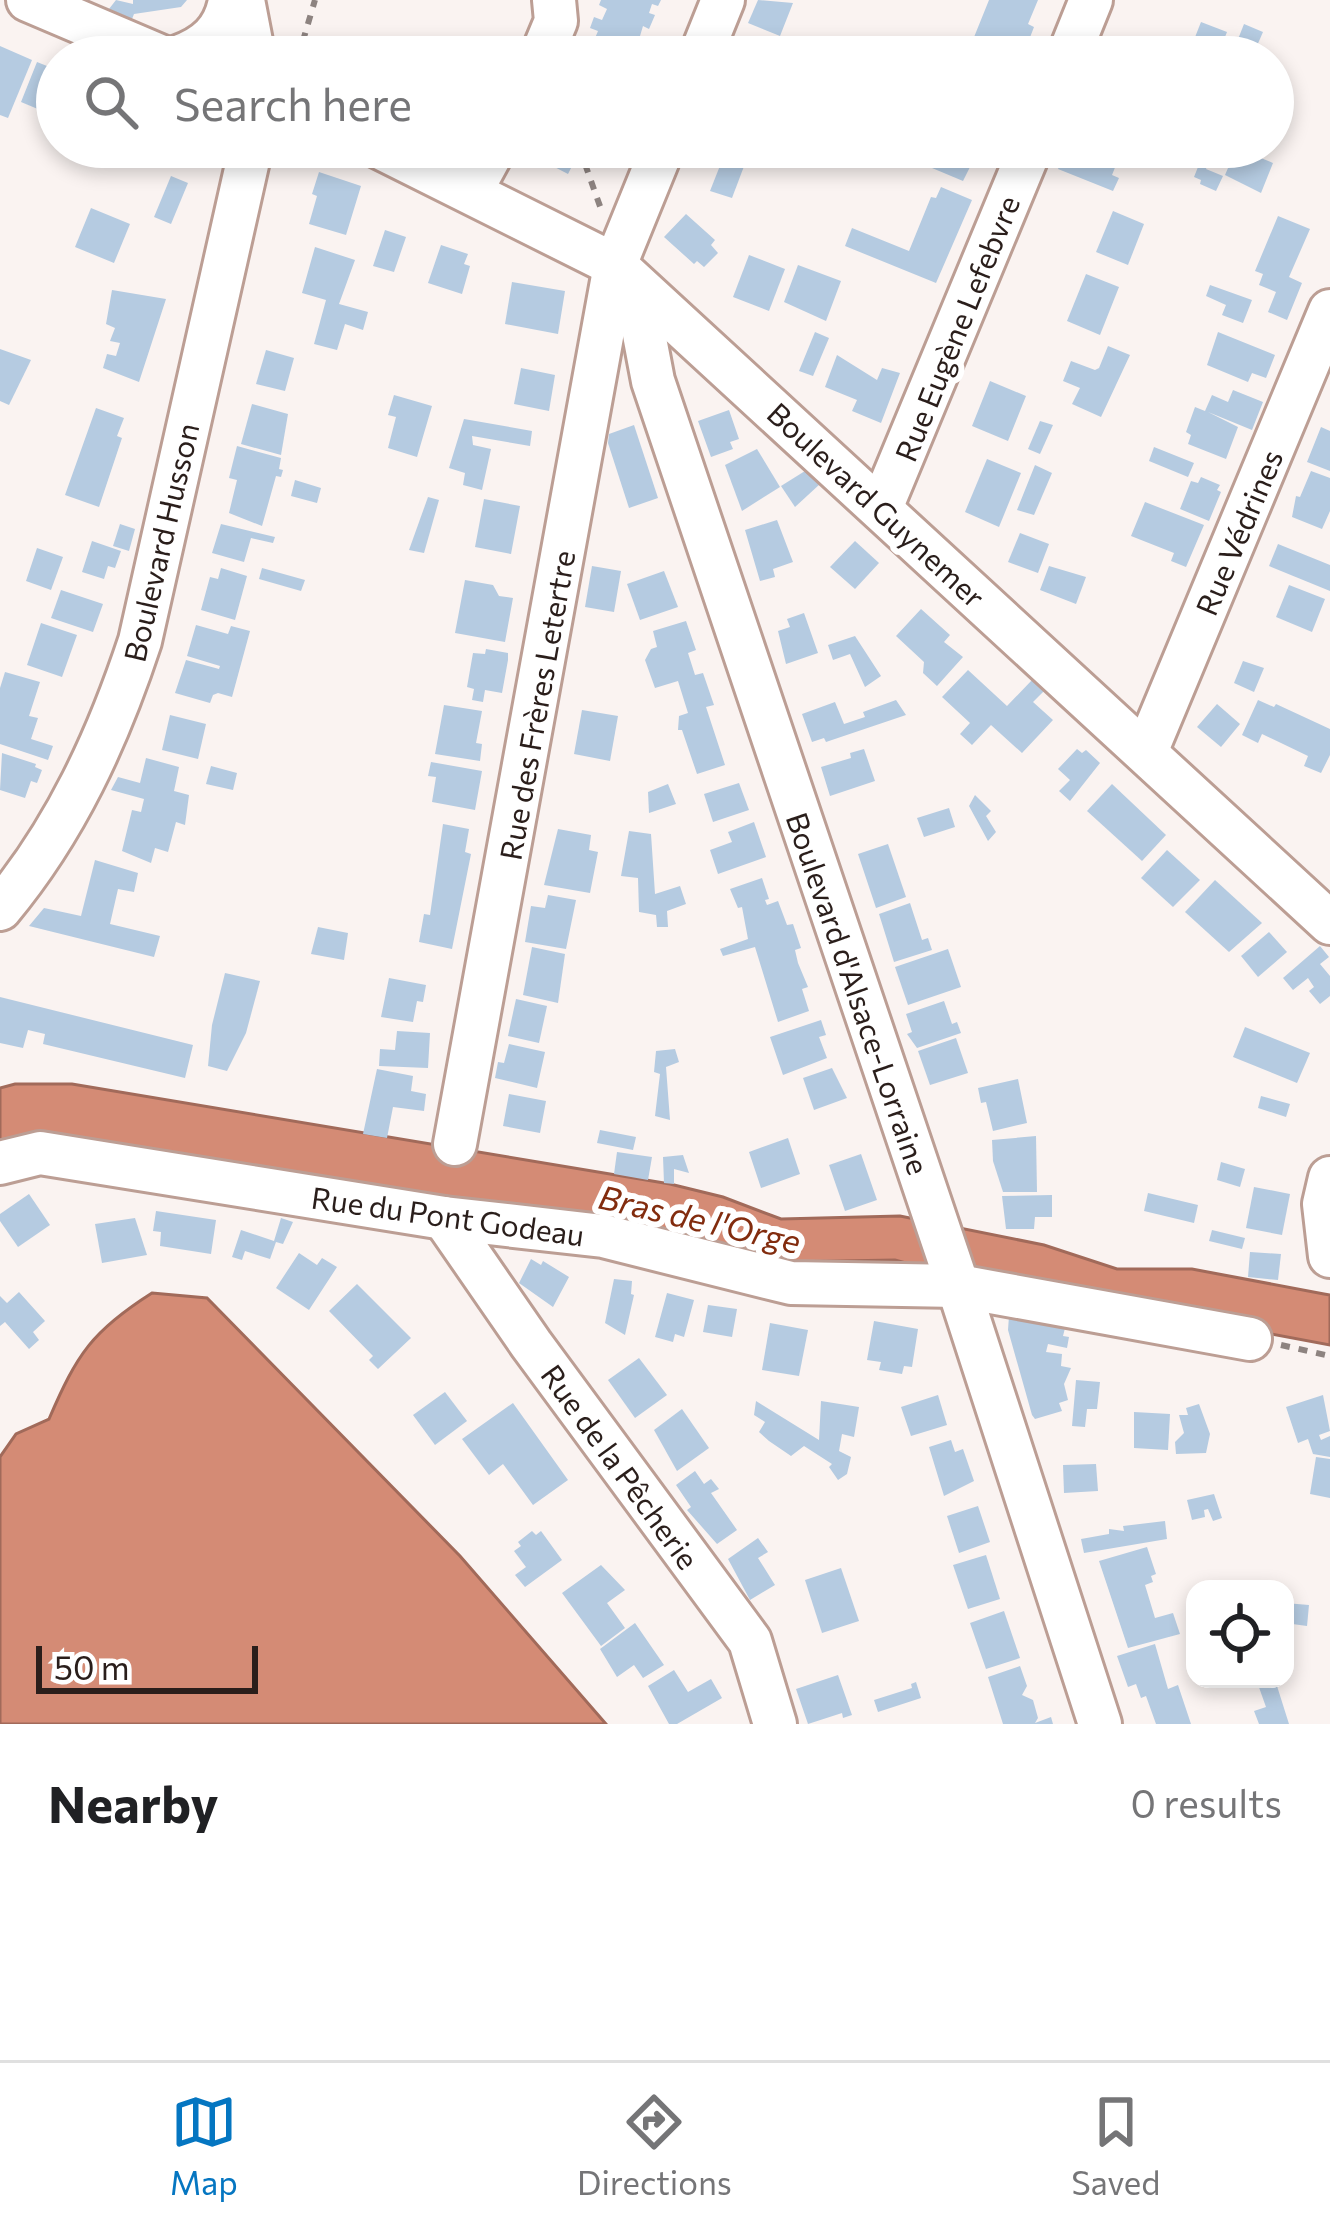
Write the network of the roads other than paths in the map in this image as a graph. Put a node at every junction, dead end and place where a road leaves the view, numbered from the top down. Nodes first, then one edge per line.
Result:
1 (28, 0) edge
2 (230, 0) edge
3 (243, 0) edge
4 (554, 0) edge
5 (723, 0) edge
6 (1091, 0) edge
7 (113, 36) edge
8 (214, 36) edge
9 (250, 36) edge
10 (550, 36) edge
11 (708, 36) edge
12 (1076, 36) edge
13 (246, 168) edge
14 (423, 168) edge
15 (484, 168) edge
16 (654, 168) edge
17 (1022, 168) edge
18 (471, 191) junction
19 (615, 265) junction
20 (1330, 311) edge
21 (881, 508) junction
22 (1146, 752) junction
23 (0, 909) edge
24 (1330, 923) edge
25 (455, 1144) dead end
26 (0, 1163) edge
27 (1330, 1178) edge
28 (444, 1218) junction
29 (1330, 1256) edge
30 (958, 1286) junction
31 (1250, 1339) road end
32 (775, 1724) edge
33 (1100, 1724) edge

1 - 7 street
2 - 8 street
3 - 9 street
4 - 10 street
5 - 11 street
6 - 12 street
13 - 23 street, Boulevard Husson
14 - 18 street, Boulevard Guynemer
15 - 18 street
16 - 19 street, Rue des Frères Letertre
17 - 21 street, Rue Eugène Lefebvre
18 - 19 street, Boulevard Guynemer
19 - 21 street, Boulevard Guynemer
19 - 25 street, Rue des Frères Letertre
19 - 30 street, Boulevard d'Alsace-Lorraine
20 - 22 street, Rue Védrines
21 - 22 street, Boulevard Guynemer
22 - 24 street, Boulevard Guynemer
26 - 28 street, Rue du Pont Godeau
27 - 29 street
28 - 30 street, Rue du Pont Godeau
28 - 32 street, Rue de la Pêcherie
30 - 31 street, Rue du Pont Godeau
30 - 33 street, Boulevard d'Alsace-Lorraine

